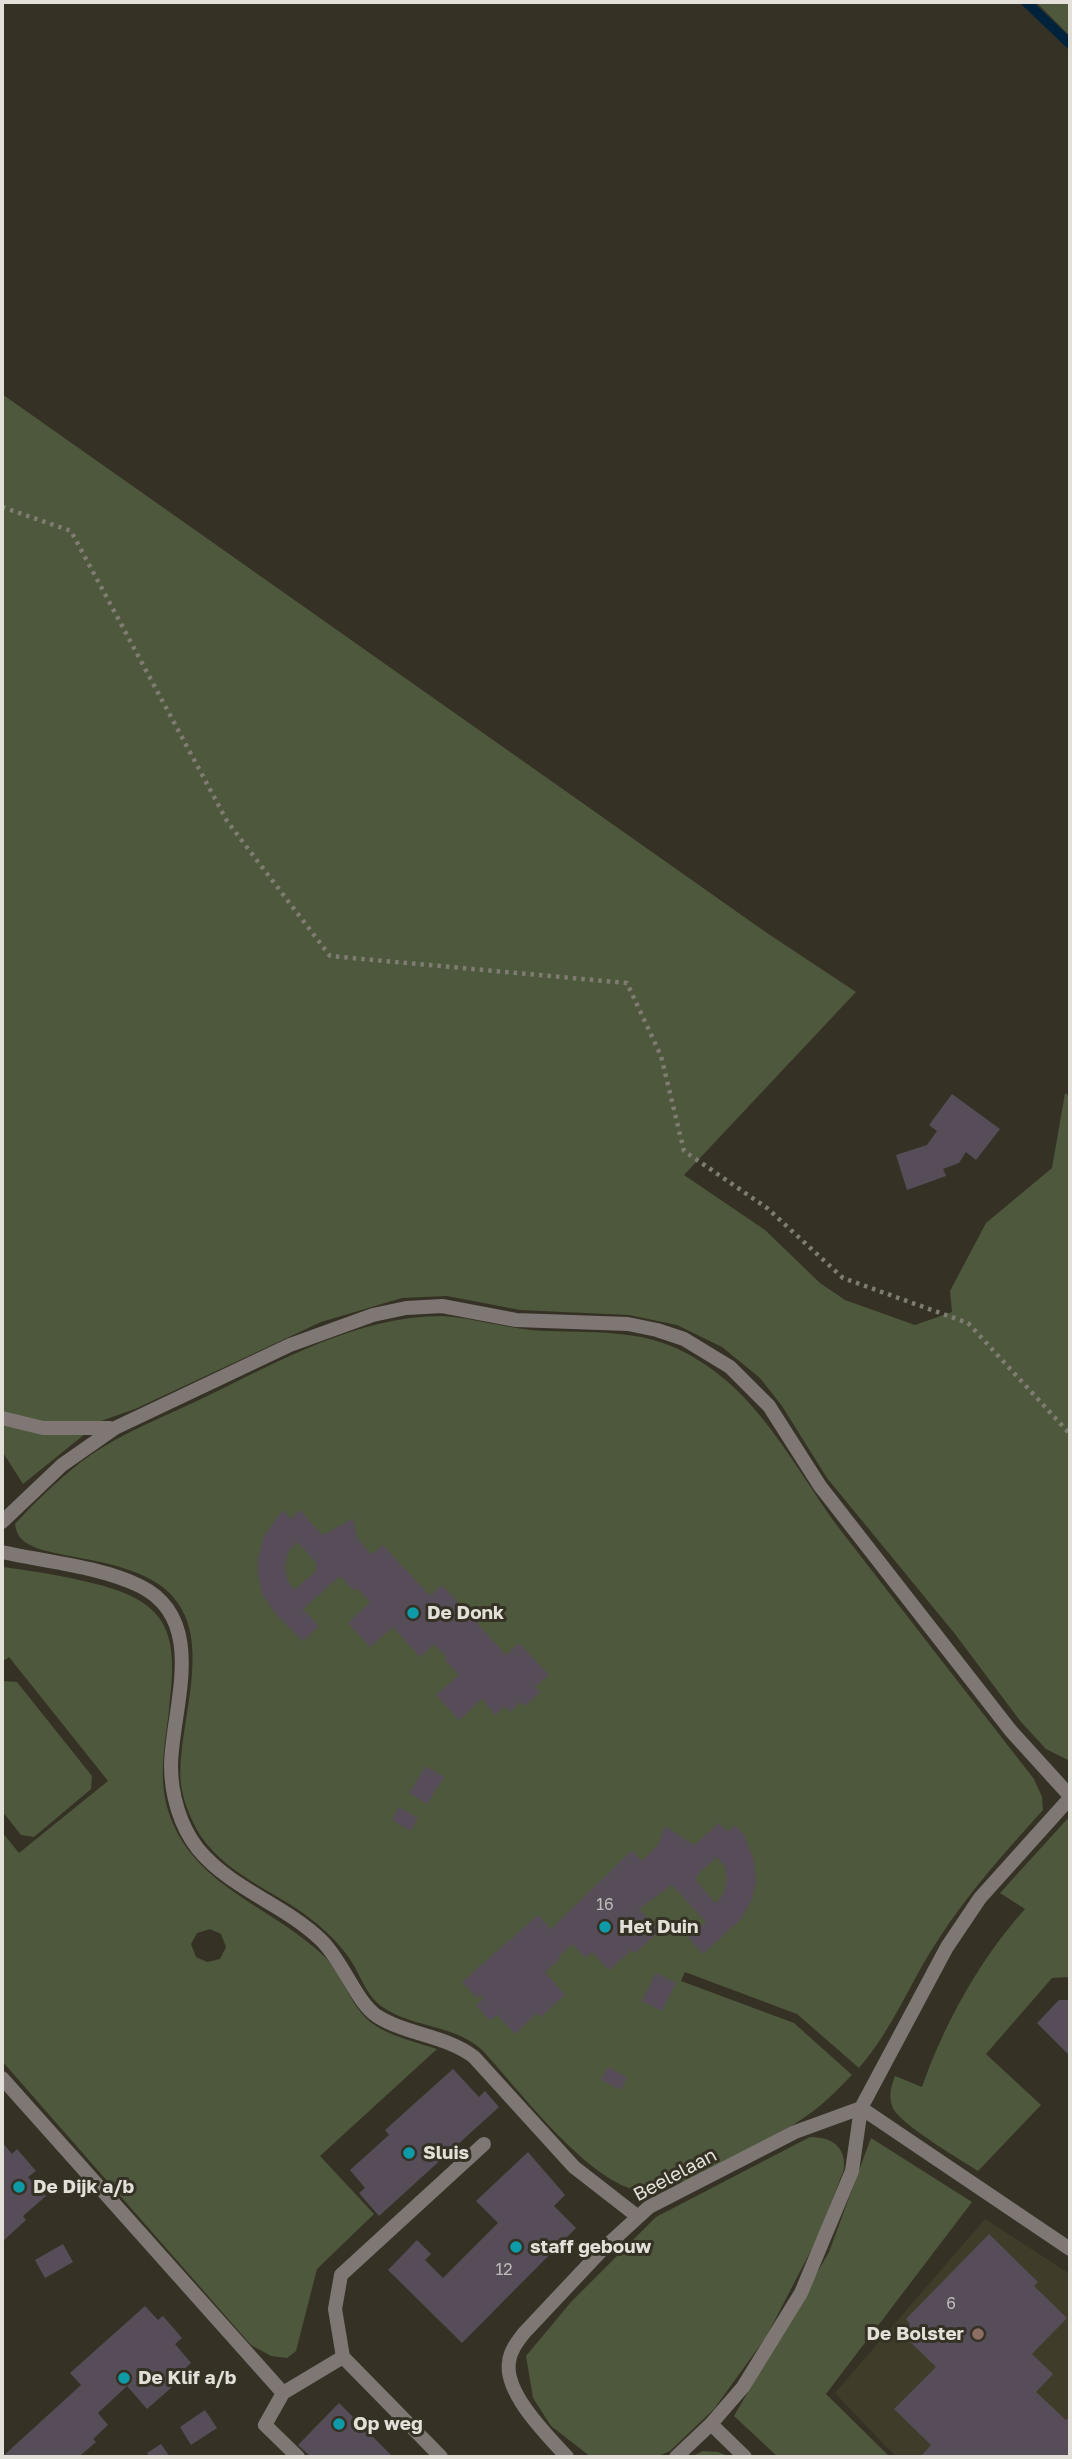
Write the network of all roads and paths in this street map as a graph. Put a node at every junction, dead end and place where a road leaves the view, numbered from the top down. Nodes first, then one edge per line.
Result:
1 (2, 506) edge
2 (2, 1418) edge
3 (115, 1428) junction
4 (1070, 1434) edge
5 (2, 1522) edge
6 (2, 1552) edge
7 (1070, 1797) edge
8 (2, 2078) edge
9 (861, 2108) junction
10 (484, 2144) dead end
11 (637, 2216) junction
12 (1070, 2249) edge
13 (343, 2357) junction
14 (283, 2392) junction
15 (711, 2424) junction
16 (298, 2457) edge
17 (441, 2457) edge
18 (567, 2457) edge
19 (676, 2457) edge
20 (745, 2457) edge

1 - 4 path
2 - 3 lane
3 - 5 lane
3 - 7 lane
6 - 11 lane
7 - 9 lane
8 - 14 lane
9 - 11 lane, Beelelaan
9 - 12 lane
9 - 15 lane
10 - 13 lane
11 - 18 lane, Beelelaan
13 - 14 lane
13 - 17 lane
14 - 16 lane
15 - 19 lane
15 - 20 lane

